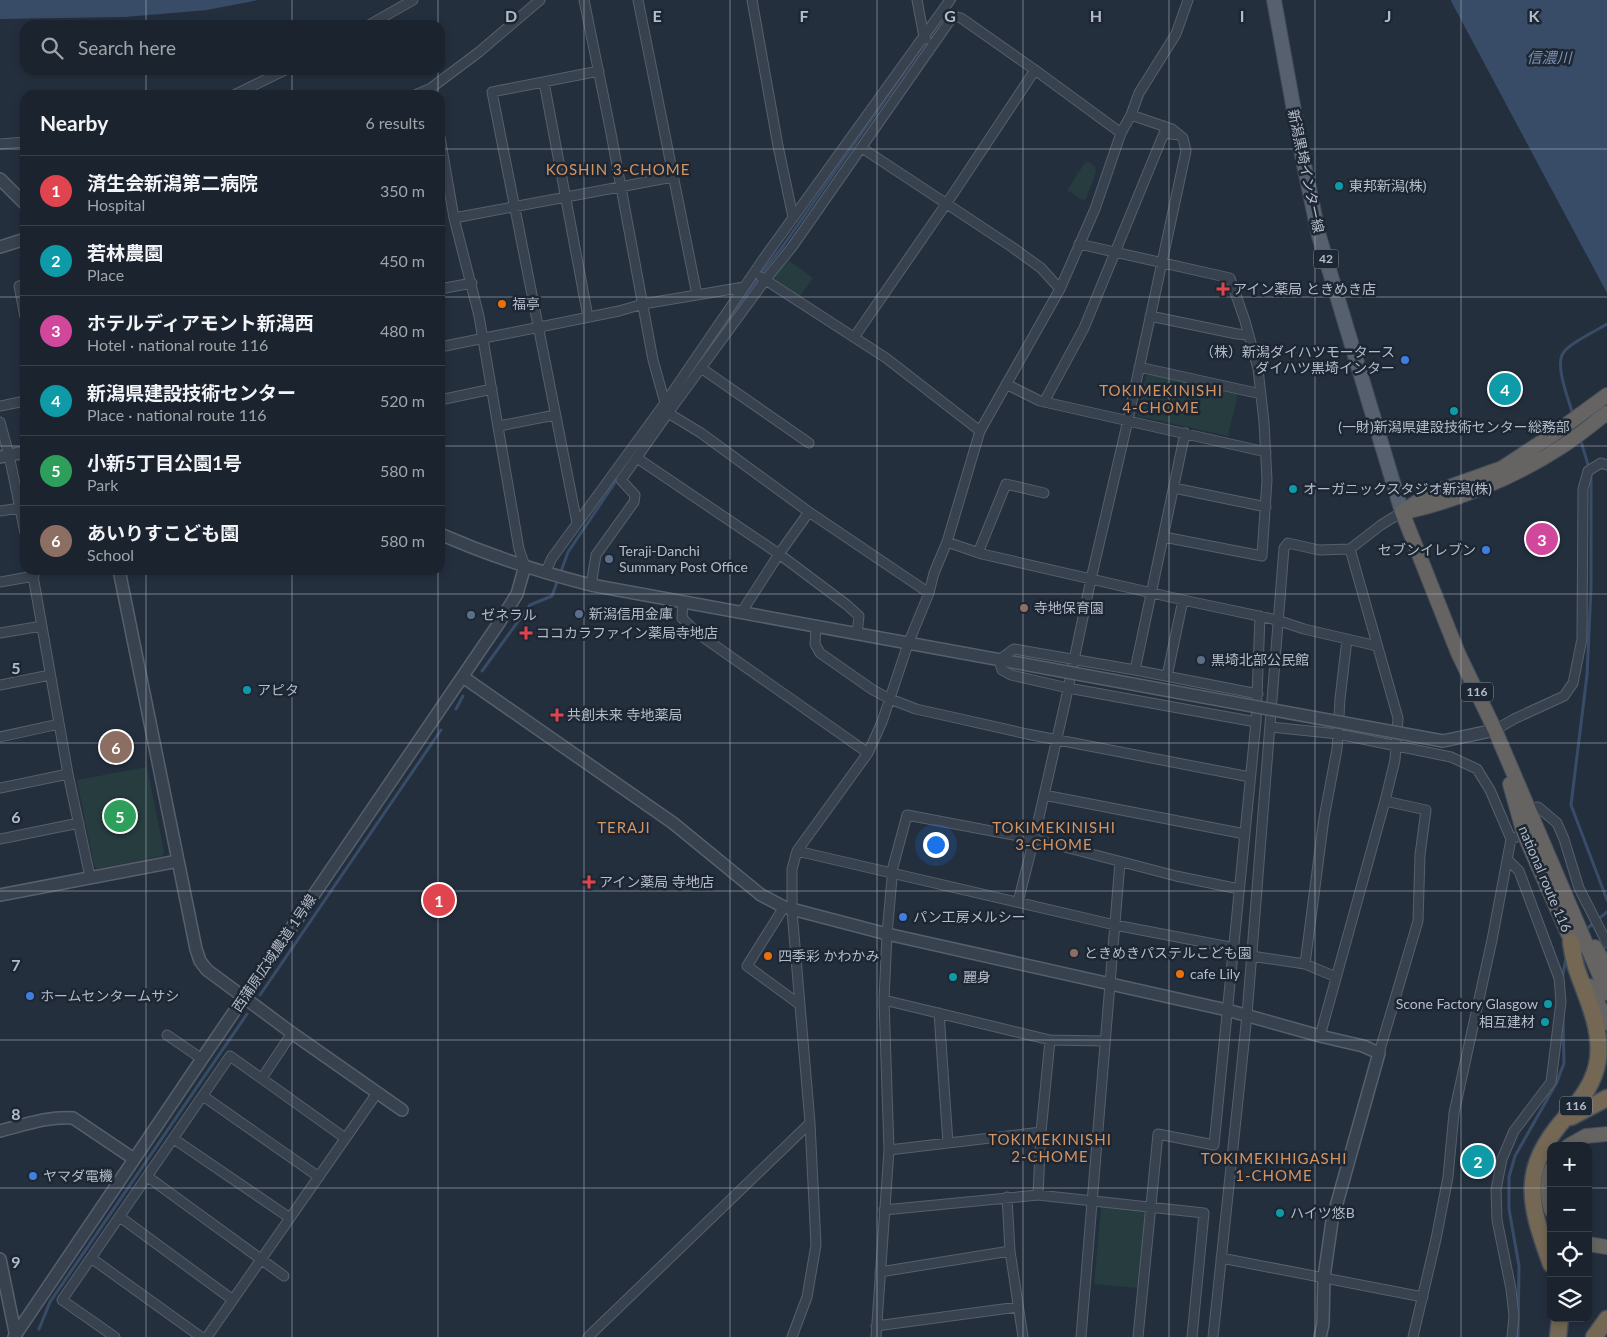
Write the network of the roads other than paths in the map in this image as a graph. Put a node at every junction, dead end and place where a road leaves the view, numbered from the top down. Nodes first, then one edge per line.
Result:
1 (413, 0) edge
2 (540, 0) edge
3 (584, 0) edge
4 (638, 0) edge
5 (752, 0) edge
6 (917, 0) edge
7 (950, 0) edge
8 (1188, 0) edge
9 (1274, 0) edge
10 (377, 20) edge
11 (924, 38) junction
12 (932, 44) junction
13 (1035, 70) junction
14 (598, 71) junction
15 (275, 75) edge
16 (544, 82) junction
17 (244, 90) edge
18 (433, 90) edge
19 (1131, 115) junction
20 (1121, 133) junction
21 (1179, 135) junction
22 (20, 142) edge
23 (0, 144) edge
24 (862, 148) junction
25 (673, 177) junction
26 (0, 179) edge
27 (445, 181) edge
28 (621, 187) junction
29 (566, 198) junction
30 (20, 199) edge
31 (945, 204) junction
32 (514, 207) junction
33 (793, 217) junction
34 (454, 218) junction
35 (20, 241) edge
36 (1080, 244) junction
37 (0, 247) edge
38 (1114, 252) junction
39 (1162, 263) junction
40 (754, 273) junction
41 (766, 279) junction
42 (472, 283) junction
43 (744, 287) junction
44 (445, 288) edge
45 (1060, 289) junction
46 (698, 295) junction
47 (643, 304) junction
48 (1150, 316) junction
49 (588, 317) junction
50 (538, 327) junction
51 (1248, 335) junction
52 (855, 336) junction
53 (483, 338) junction
54 (445, 346) edge
55 (1139, 367) junction
56 (701, 368) junction
57 (1006, 384) junction
58 (492, 389) junction
59 (1261, 394) junction
60 (1607, 395) edge
61 (445, 399) edge
62 (20, 401) edge
63 (1044, 402) junction
64 (665, 403) junction
65 (0, 406) edge
66 (668, 413) junction
67 (1607, 413) edge
68 (555, 415) junction
69 (1128, 420) junction
70 (0, 422) edge
71 (499, 426) junction
72 (980, 431) junction
73 (1185, 433) junction
74 (809, 443) dead end
75 (1266, 452) junction
76 (20, 453) edge
77 (4, 456) edge
78 (638, 458) junction
79 (1607, 465) edge
80 (1174, 488) junction
81 (1044, 494) dead end
82 (1266, 507) junction
83 (20, 508) joint
84 (0, 512) edge
85 (808, 512) junction
86 (1402, 512) junction
87 (577, 523) junction
88 (445, 536) edge
89 (1164, 536) junction
90 (947, 542) junction
91 (1350, 549) junction
92 (978, 553) junction
93 (779, 554) junction
94 (525, 566) junction
95 (545, 573) junction
96 (26, 575) edge
97 (33, 575) edge
98 (120, 575) edge
99 (1091, 579) junction
100 (0, 582) edge
101 (591, 585) junction
102 (1152, 592) junction
103 (929, 593) junction
104 (1183, 600) junction
105 (683, 602) junction
106 (741, 613) junction
107 (1260, 616) junction
108 (1278, 620) junction
109 (42, 626) junction
110 (816, 626) junction
111 (0, 634) edge
112 (857, 634) junction
113 (1347, 639) junction
114 (908, 644) junction
115 (1377, 646) junction
116 (999, 660) junction
117 (1074, 660) junction
118 (1135, 670) junction
119 (50, 674) junction
120 (1166, 676) junction
121 (463, 677) junction
122 (0, 685) edge
123 (1068, 688) junction
124 (1258, 694) junction
125 (890, 699) junction
126 (1256, 722) junction
127 (59, 724) junction
128 (1271, 727) junction
129 (1495, 730) junction
130 (1338, 734) junction
131 (0, 737) edge
132 (1057, 740) junction
133 (1396, 746) junction
134 (868, 753) junction
135 (68, 774) junction
136 (1250, 777) junction
137 (0, 788) edge
138 (1044, 795) junction
139 (1385, 801) junction
140 (1528, 809) junction
141 (79, 823) junction
142 (1245, 834) junction
143 (1517, 836) junction
144 (0, 839) edge
145 (1034, 839) junction
146 (797, 851) junction
147 (1508, 860) junction
148 (178, 861) junction
149 (1120, 862) junction
150 (893, 875) junction
151 (90, 877) junction
152 (1559, 884) junction
153 (1239, 889) junction
154 (0, 895) edge
155 (1018, 902) junction
156 (788, 909) junction
157 (1115, 925) junction
158 (887, 934) junction
159 (1571, 942) junction
160 (1607, 943) edge
161 (1234, 948) junction
162 (1251, 956) junction
163 (1305, 964) junction
164 (1607, 968) edge
165 (1336, 977) junction
166 (1110, 983) junction
167 (1607, 993) edge
168 (244, 997) junction
169 (884, 1000) junction
170 (799, 1004) junction
171 (1228, 1010) junction
172 (939, 1013) junction
173 (1246, 1015) junction
174 (1607, 1023) edge
175 (292, 1033) junction
176 (167, 1036) dead end
177 (1320, 1036) junction
178 (1050, 1040) junction
179 (1105, 1041) junction
180 (1379, 1053) junction
181 (202, 1059) junction
182 (262, 1078) junction
183 (378, 1093) junction
184 (203, 1096) junction
185 (1607, 1098) edge
186 (402, 1110) dead end
187 (810, 1123) junction
188 (1558, 1127) junction
189 (0, 1131) edge
190 (1041, 1132) junction
191 (1607, 1134) edge
192 (174, 1138) junction
193 (345, 1138) junction
194 (1575, 1142) edge
195 (948, 1143) junction
196 (889, 1150) junction
197 (134, 1159) junction
198 (148, 1177) junction
199 (319, 1177) junction
200 (1038, 1195) junction
201 (1007, 1197) junction
202 (1093, 1200) junction
203 (1150, 1207) junction
204 (884, 1210) junction
205 (120, 1217) junction
206 (290, 1218) junction
207 (1592, 1245) edge
208 (1607, 1247) edge
209 (1010, 1251) junction
210 (1547, 1252) edge
211 (91, 1258) junction
212 (1222, 1258) junction
213 (0, 1259) edge
214 (261, 1259) junction
215 (880, 1272) junction
216 (284, 1276) dead end
217 (1324, 1277) junction
218 (1423, 1297) junction
219 (233, 1300) junction
220 (1018, 1307) junction
221 (1607, 1319) edge
222 (1560, 1322) edge
223 (876, 1326) junction
224 (110, 1336) edge
225 (15, 1337) edge
226 (201, 1337) edge
227 (207, 1337) edge
228 (588, 1337) edge
229 (792, 1337) edge
230 (876, 1337) edge
231 (1023, 1337) edge
232 (1081, 1337) edge
233 (1138, 1337) edge
234 (1192, 1337) edge
235 (1213, 1337) edge
236 (1320, 1337) edge
237 (1413, 1337) edge
238 (1512, 1337) edge
239 (1558, 1337) edge
240 (1594, 1337) edge

1 - 10 street
2 - 18 street
3 - 14 street
4 - 25 street
5 - 33 street
6 - 11 street
7 - 11 street
8 - 19 street
9 - 86 main road, 新潟黒埼インター線 / 42
11 - 12 street
11 - 33 street
12 - 13 street
12 - 24 street
13 - 20 street
13 - 31 street
14 - 16 street
14 - 28 street
15 - 17 street
16 - 29 street
16 - 32 street
19 - 20 street
19 - 21 street
20 - 36 street
21 - 38 street
21 - 39 street
22 - 23 street
24 - 31 street
24 - 41 street
25 - 28 street
25 - 46 street
26 - 30 street
27 - 34 street
28 - 29 street
28 - 47 street
29 - 32 street
29 - 49 street
31 - 45 street
31 - 52 street
32 - 34 street
32 - 50 street
33 - 40 street
34 - 42 street
35 - 37 street
36 - 38 street
36 - 45 street
38 - 39 street
38 - 63 street
39 - 48 street
39 - 51 street
40 - 41 street
40 - 43 street
41 - 52 street
41 - 56 street
42 - 44 street
42 - 53 street
43 - 46 street
43 - 64 street
45 - 57 street
46 - 47 street
47 - 49 street
47 - 64 street
48 - 51 street
48 - 55 street
49 - 50 street
50 - 53 street
50 - 68 street
51 - 59 street
52 - 72 street
53 - 54 street
53 - 58 street
55 - 59 street
55 - 69 street
56 - 66 street
56 - 74 street
57 - 63 street
57 - 72 street
58 - 61 street
58 - 71 street
59 - 75 street
60 - 86 highway
62 - 65 street
63 - 69 street
64 - 87 street
66 - 78 street
66 - 85 street
67 - 86 highway
68 - 71 street
68 - 87 street
69 - 73 street
69 - 99 street
70 - 77 street
71 - 94 street
72 - 90 street
73 - 75 street
73 - 80 street
75 - 82 street
76 - 77 street
77 - 83 street
78 - 93 street
78 - 101 street
79 - 129 street
80 - 82 street
80 - 89 street
81 - 92 street
82 - 89 street
83 - 84 street
85 - 93 street
85 - 103 street
86 - 91 street
86 - 129 highway, national route 116 / 116
87 - 95 street
88 - 94 street
89 - 102 street
90 - 92 street
90 - 103 street
91 - 108 street
91 - 115 street
92 - 99 street
93 - 106 street
93 - 112 street
94 - 95 street
94 - 121 street, 西蒲原広域農道 1号線
95 - 101 street
96 - 100 street
97 - 109 street
98 - 148 street
99 - 102 street
99 - 117 street
101 - 105 street
102 - 104 street
102 - 118 street
103 - 114 street
104 - 107 street
104 - 120 street
105 - 106 street
105 - 134 street
106 - 110 street
107 - 108 street
107 - 124 street
108 - 113 street
108 - 128 street
109 - 111 street
109 - 119 street
110 - 112 street
110 - 125 street
112 - 114 street
113 - 115 street
113 - 130 street
114 - 116 street
114 - 125 street
115 - 133 street
116 - 117 street
116 - 123 street
116 - 129 street, bridge
117 - 118 street
117 - 123 street
118 - 120 street
119 - 122 street
119 - 127 street
120 - 124 street
121 - 156 street
121 - 168 street, 西蒲原広域農道 1号線
123 - 126 street
123 - 132 street
124 - 126 street
125 - 132 street
125 - 134 street
126 - 136 street
127 - 131 street
127 - 135 street
128 - 130 street
128 - 162 street
129 - 140 highway, national route 116 / 116
129 - 143 highway, national route 116 / 116
130 - 133 street
130 - 163 street
132 - 136 street
132 - 138 street
133 - 139 street
133 - 143 street
134 - 146 street
135 - 137 street
135 - 141 street
136 - 142 street
138 - 142 street
138 - 145 street
139 - 165 street
139 - 180 street
140 - 152 highway, national route 116 / 116
140 - 160 street
141 - 144 street
141 - 151 street
142 - 153 street
143 - 147 street
143 - 159 highway, national route 116 / 116
145 - 149 street
145 - 150 street
145 - 155 street
146 - 150 street
146 - 156 street
147 - 218 street
147 - 238 street
148 - 151 street
148 - 168 street
149 - 153 street
149 - 157 street
150 - 155 street
150 - 158 street
151 - 154 street
152 - 164 highway
152 - 167 highway, national route 116 / 116
153 - 161 street
155 - 157 street
156 - 158 street
156 - 170 street
156 - 170 street
157 - 161 street
157 - 166 street
158 - 166 street
158 - 169 street
159 - 174 highway, national route 116 / 116
159 - 188 highway, 116
161 - 171 street
162 - 163 street
162 - 173 street
163 - 165 street
165 - 177 street
166 - 171 street
166 - 179 street
168 - 175 street
168 - 181 street, 西蒲原広域農道 1号線
169 - 172 street
169 - 196 street
170 - 187 street
171 - 173 street
171 - 203 street
172 - 178 street
172 - 195 street
173 - 177 street
173 - 212 street
175 - 182 street
175 - 183 street
176 - 181 street
177 - 180 street
178 - 179 street
178 - 190 street
179 - 202 street
180 - 217 street
181 - 197 street, 西蒲原広域農道 1号線
182 - 184 street
182 - 193 street
183 - 186 street
183 - 193 street
184 - 192 street
184 - 199 street
185 - 188 highway
187 - 228 street
187 - 229 street
188 - 210 highway, 116
189 - 197 street
190 - 195 street
190 - 200 street
191 - 194 highway
192 - 198 street
192 - 206 street
193 - 199 street
195 - 196 street
196 - 204 street
197 - 225 street, 西蒲原広域農道 1号線
198 - 205 street
198 - 214 street
199 - 206 street
200 - 201 street
200 - 202 street
201 - 204 street
201 - 209 street
202 - 203 street
202 - 232 street
203 - 233 street
203 - 234 street
204 - 215 street
205 - 211 street
205 - 219 street
206 - 214 street
207 - 208 highway
209 - 215 street
209 - 220 street
211 - 224 street
211 - 226 street
212 - 217 street
212 - 235 street
213 - 225 street
214 - 216 street
214 - 219 street
215 - 223 street
217 - 218 street
217 - 236 street
218 - 237 street
219 - 227 street
220 - 223 street
220 - 231 street
221 - 240 highway
222 - 239 highway
223 - 230 street

